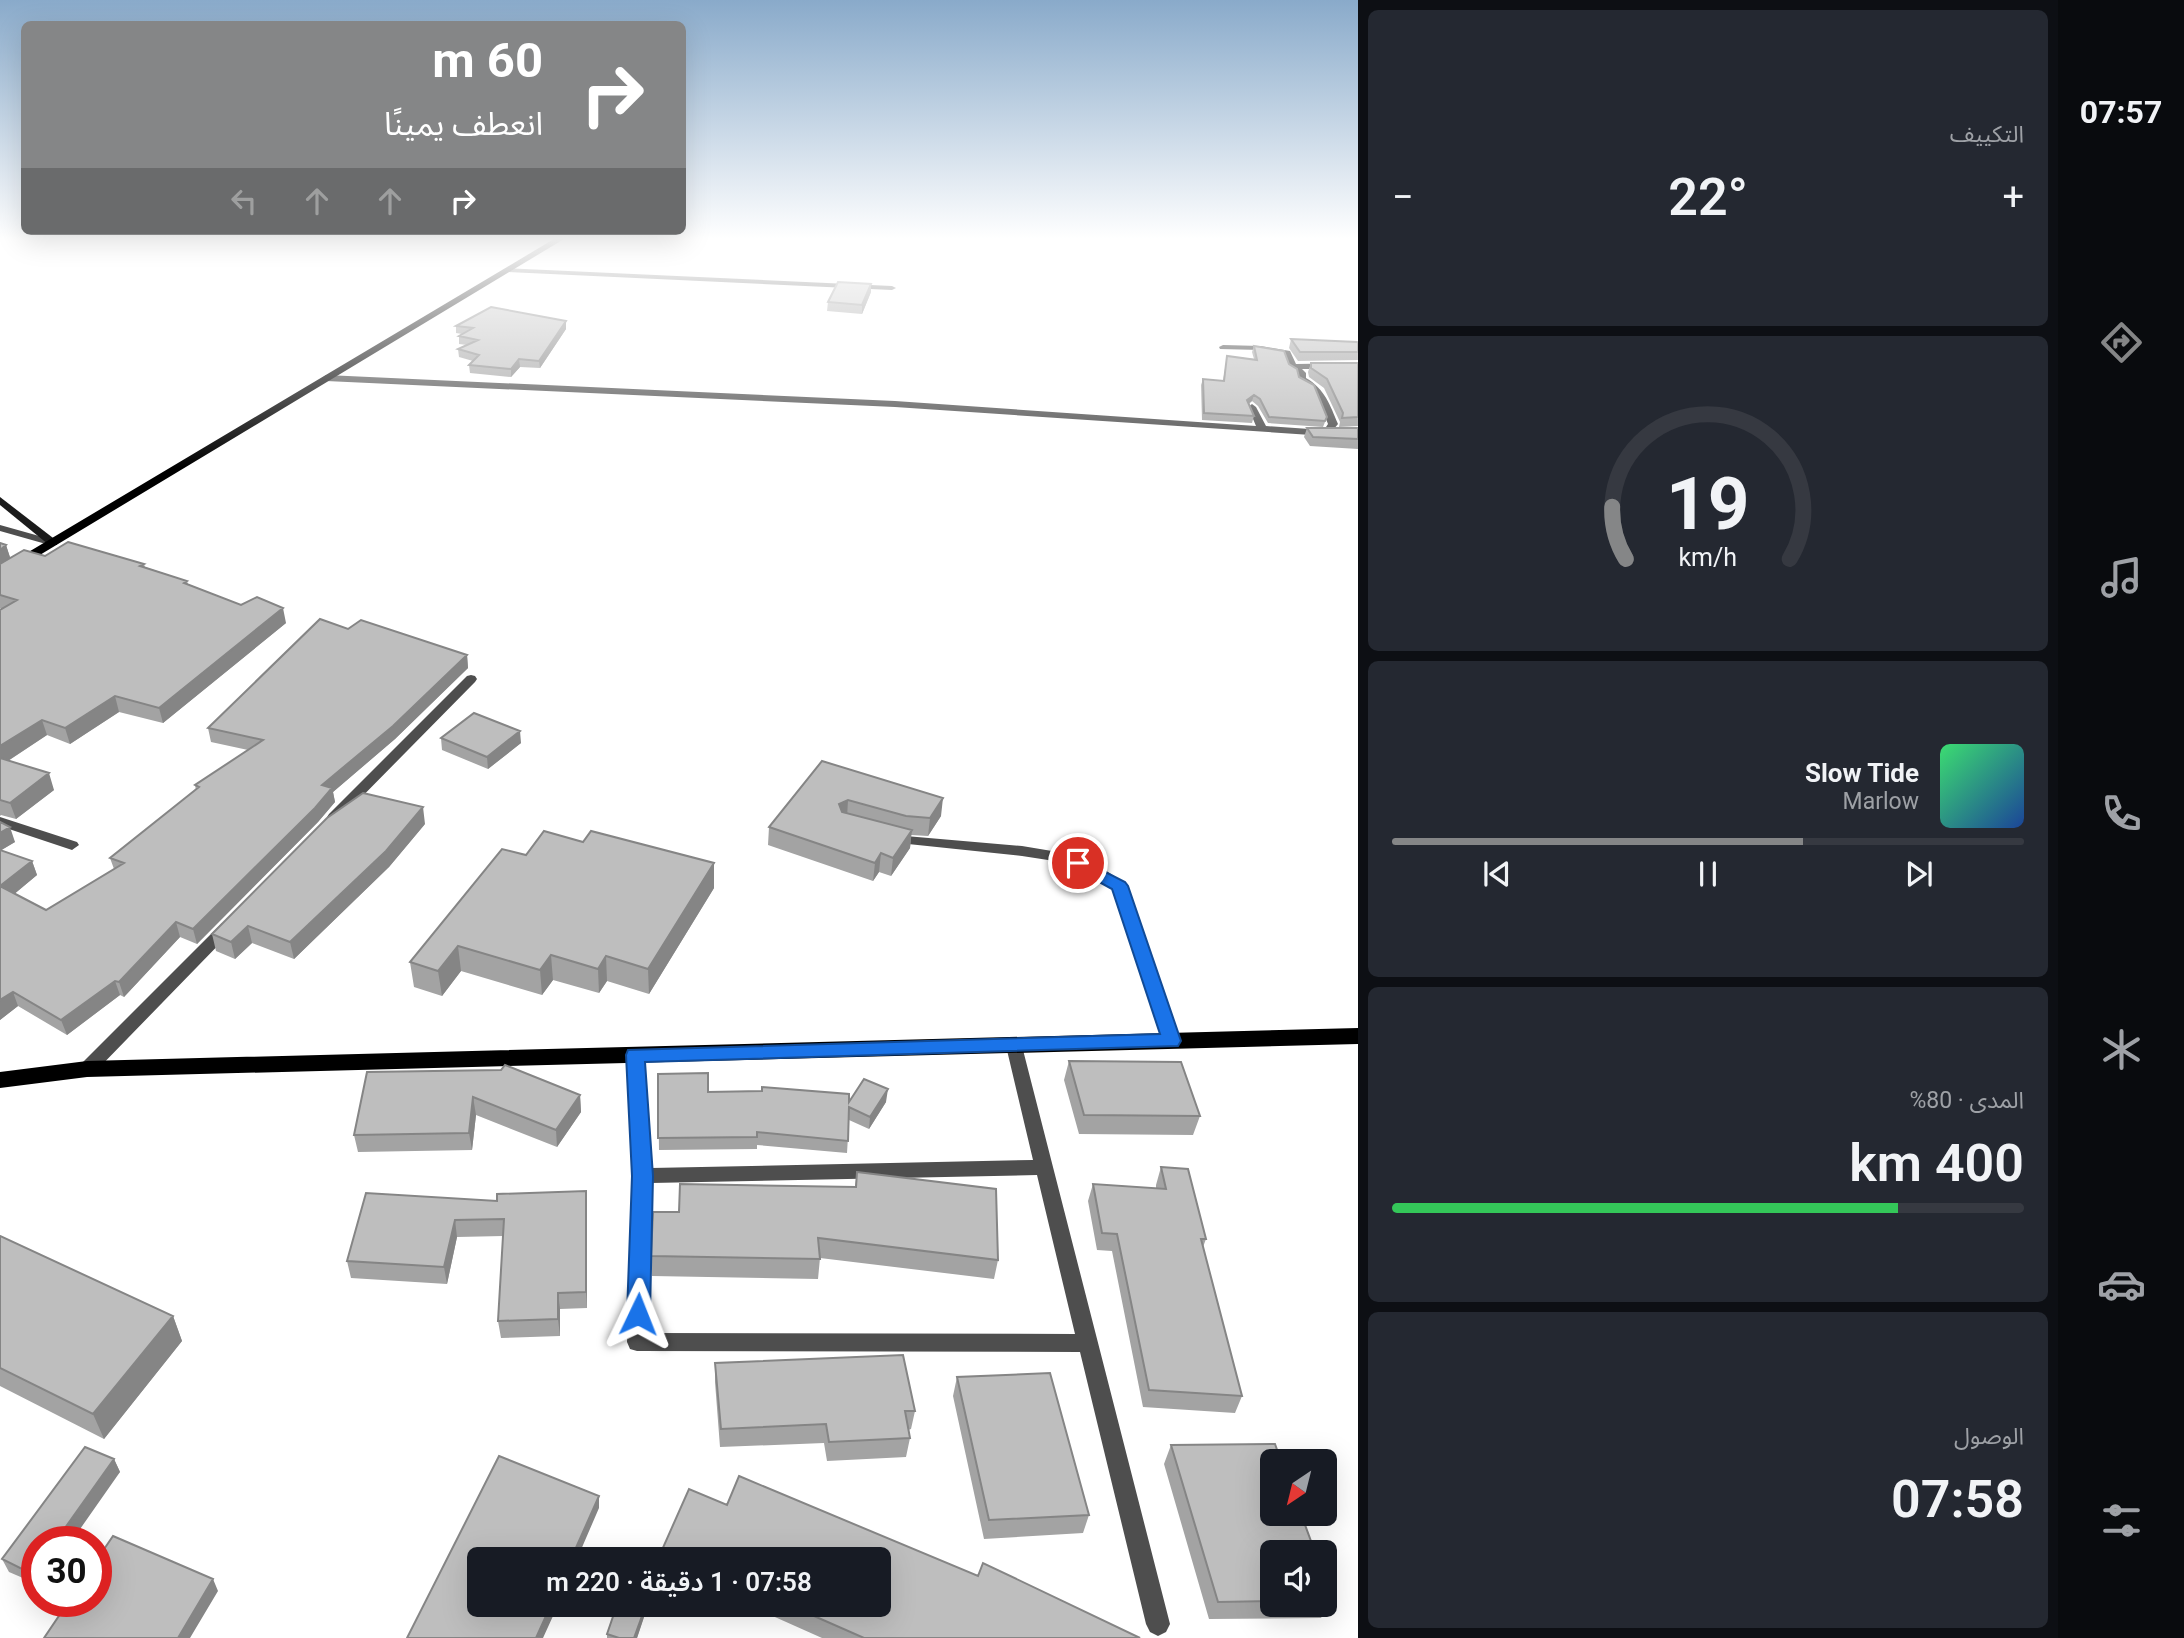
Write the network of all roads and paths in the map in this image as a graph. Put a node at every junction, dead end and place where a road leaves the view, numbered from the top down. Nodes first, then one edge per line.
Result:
1 (431, 315) edge
2 (1223, 346) dead end
3 (1358, 366) edge
4 (1293, 367) junction
5 (326, 377) junction
6 (1252, 407) edge
7 (1262, 428) junction
8 (1358, 432) edge
9 (1326, 433) junction
10 (0, 500) edge
11 (0, 528) edge
12 (53, 543) junction
13 (0, 575) edge
14 (471, 679) dead end
15 (0, 821) edge
16 (327, 825) edge
17 (880, 835) edge
18 (72, 845) dead end
19 (240, 913) edge
20 (1358, 1036) edge
21 (1172, 1041) junction
22 (1014, 1046) junction
23 (635, 1055) junction
24 (87, 1069) junction
25 (0, 1080) edge
26 (1045, 1167) junction
27 (642, 1176) junction
28 (1088, 1343) junction
29 (1158, 1625) dead end

1 - 5 main road
2 - 4 street
3 - 4 street
4 - 9 street
5 - 7 street
5 - 12 main road
6 - 7 street
7 - 9 street
8 - 9 street
10 - 12 main road
11 - 12 street
12 - 13 main road
14 - 16 street
15 - 18 street
17 - 21 street
19 - 24 street
20 - 21 main road
21 - 22 main road
22 - 23 main road
22 - 26 street
23 - 24 main road
23 - 27 street
24 - 25 main road
26 - 27 street
26 - 28 street
27 - 28 street
28 - 29 street

